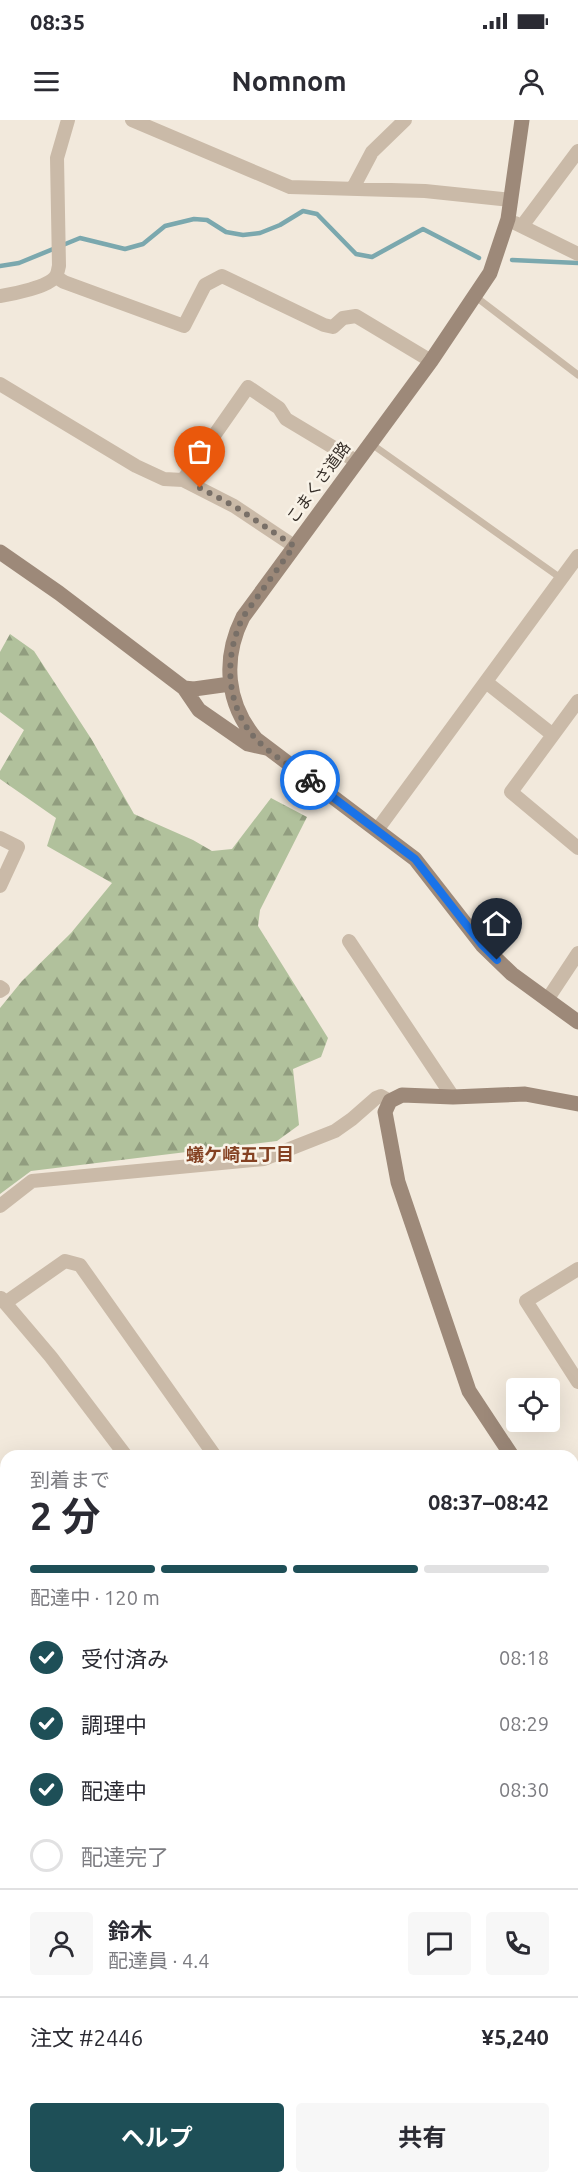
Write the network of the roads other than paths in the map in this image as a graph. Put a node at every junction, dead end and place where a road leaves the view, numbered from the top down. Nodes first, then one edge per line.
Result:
1 (68, 120) edge
2 (132, 120) edge
3 (405, 120) edge
4 (522, 120) edge
5 (578, 151) edge
6 (353, 188) junction
7 (511, 200) junction
8 (508, 219) junction
9 (522, 226) junction
10 (578, 254) edge
11 (56, 276) junction
12 (0, 296) edge
13 (476, 297) junction
14 (431, 361) junction
15 (578, 375) edge
16 (0, 384) edge
17 (370, 443) junction
18 (356, 461) junction
19 (183, 480) junction
20 (294, 546) junction
21 (0, 552) edge
22 (578, 556) edge
23 (562, 579) junction
24 (486, 682) junction
25 (230, 684) junction
26 (184, 688) junction
27 (578, 701) edge
28 (553, 735) junction
29 (266, 748) junction
30 (376, 830) junction
31 (0, 838) edge
32 (577, 845) edge
33 (0, 886) edge
34 (349, 941) dead end
35 (578, 953) edge
36 (547, 1000) junction
37 (578, 1022) edge
38 (453, 1097) junction
39 (390, 1101) junction
40 (578, 1104) edge
41 (0, 1206) edge
42 (578, 1269) edge
43 (2, 1300) edge
44 (578, 1383) edge
45 (121, 1450) edge
46 (211, 1450) edge
47 (508, 1450) edge

1 - 11 street
2 - 6 street
3 - 6 street
4 - 7 street, こまくさ道路
5 - 9 street
6 - 7 street
7 - 8 street, こまくさ道路
8 - 9 street
8 - 13 street, こまくさ道路
9 - 10 street
11 - 12 street
11 - 14 street
13 - 14 street, こまくさ道路
13 - 15 lane
14 - 17 street, こまくさ道路
16 - 19 street
17 - 18 street, こまくさ道路
17 - 23 lane
18 - 19 street
18 - 20 street, こまくさ道路
19 - 20 street
20 - 25 street, こまくさ道路
21 - 26 street
22 - 23 street
23 - 24 street
24 - 28 street
24 - 30 street
25 - 26 street
25 - 29 street, こまくさ道路
26 - 29 street
27 - 28 street
28 - 32 street
29 - 30 street, こまくさ道路
30 - 36 street, こまくさ道路
31 - 33 street
34 - 38 street
35 - 36 street
36 - 37 street, こまくさ道路
38 - 39 street
38 - 40 street
39 - 41 street
39 - 47 street
42 - 44 street
43 - 45 street
43 - 46 street

